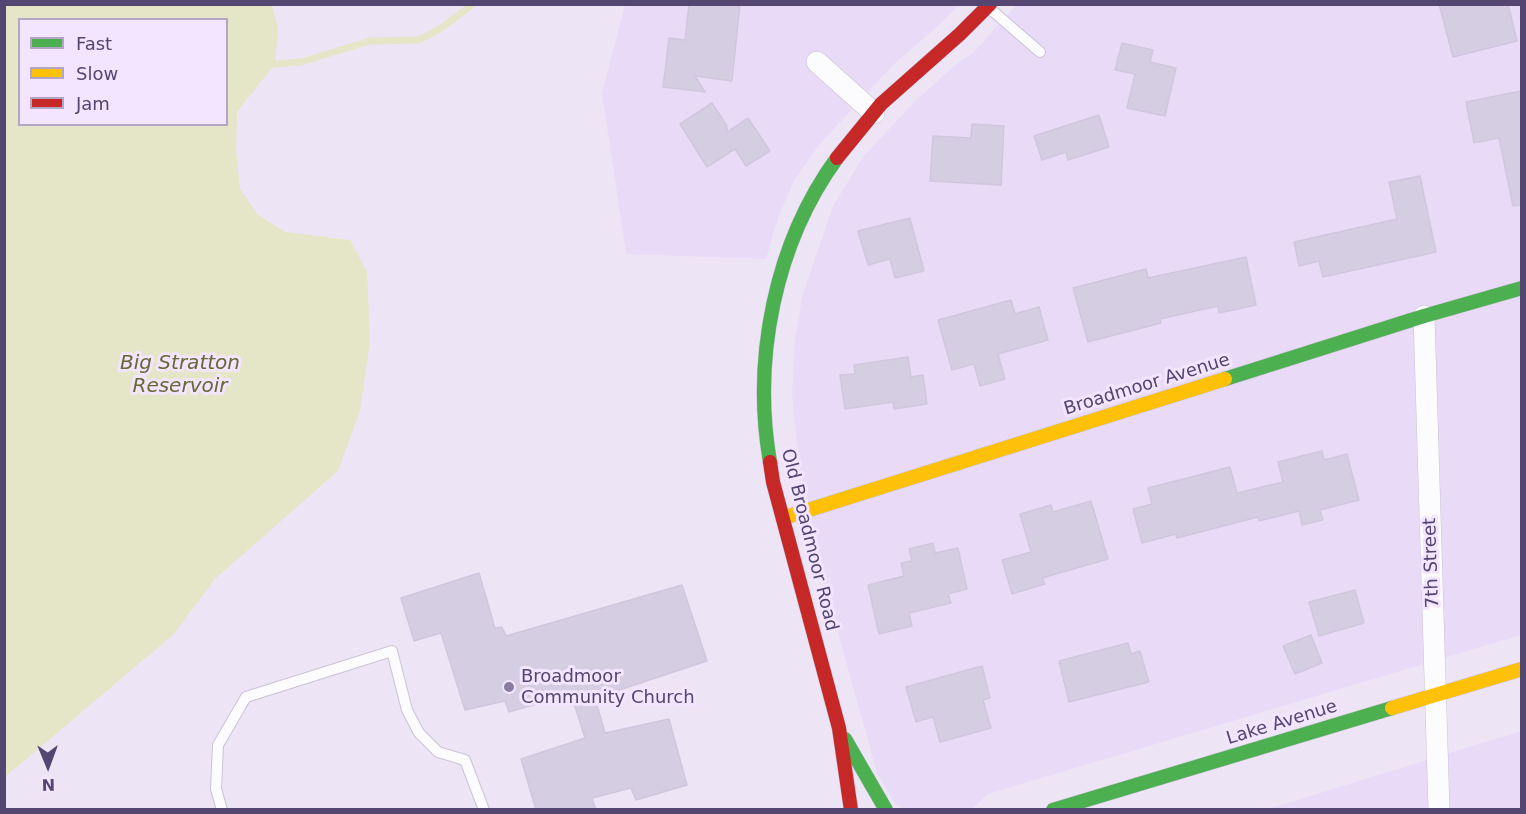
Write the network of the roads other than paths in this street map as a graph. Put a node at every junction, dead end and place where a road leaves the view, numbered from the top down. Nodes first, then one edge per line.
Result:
1 (989, 6) edge
2 (1040, 52) dead end
3 (817, 62) dead end
4 (874, 113) junction
5 (1521, 288) edge
6 (1424, 316) junction
7 (783, 518) junction
8 (1521, 669) edge
9 (1437, 695) junction
10 (839, 728) junction
11 (222, 810) edge
12 (484, 810) edge
13 (850, 810) edge
14 (886, 810) edge
15 (1053, 810) edge
16 (1438, 810) edge

1 - 2 lane
1 - 4 street, Old Broadmoor Road
3 - 4 street
4 - 7 street, Old Broadmoor Road
5 - 6 street, Broadmoor Avenue
6 - 7 street, Broadmoor Avenue
6 - 9 street, 7th Street
7 - 10 street, Old Broadmoor Road
8 - 9 street, Lake Avenue
9 - 15 street, Lake Avenue
9 - 16 street, 7th Street
10 - 13 street, Old Broadmoor Road
10 - 14 street, Old Broadmoor Road
11 - 12 lane

